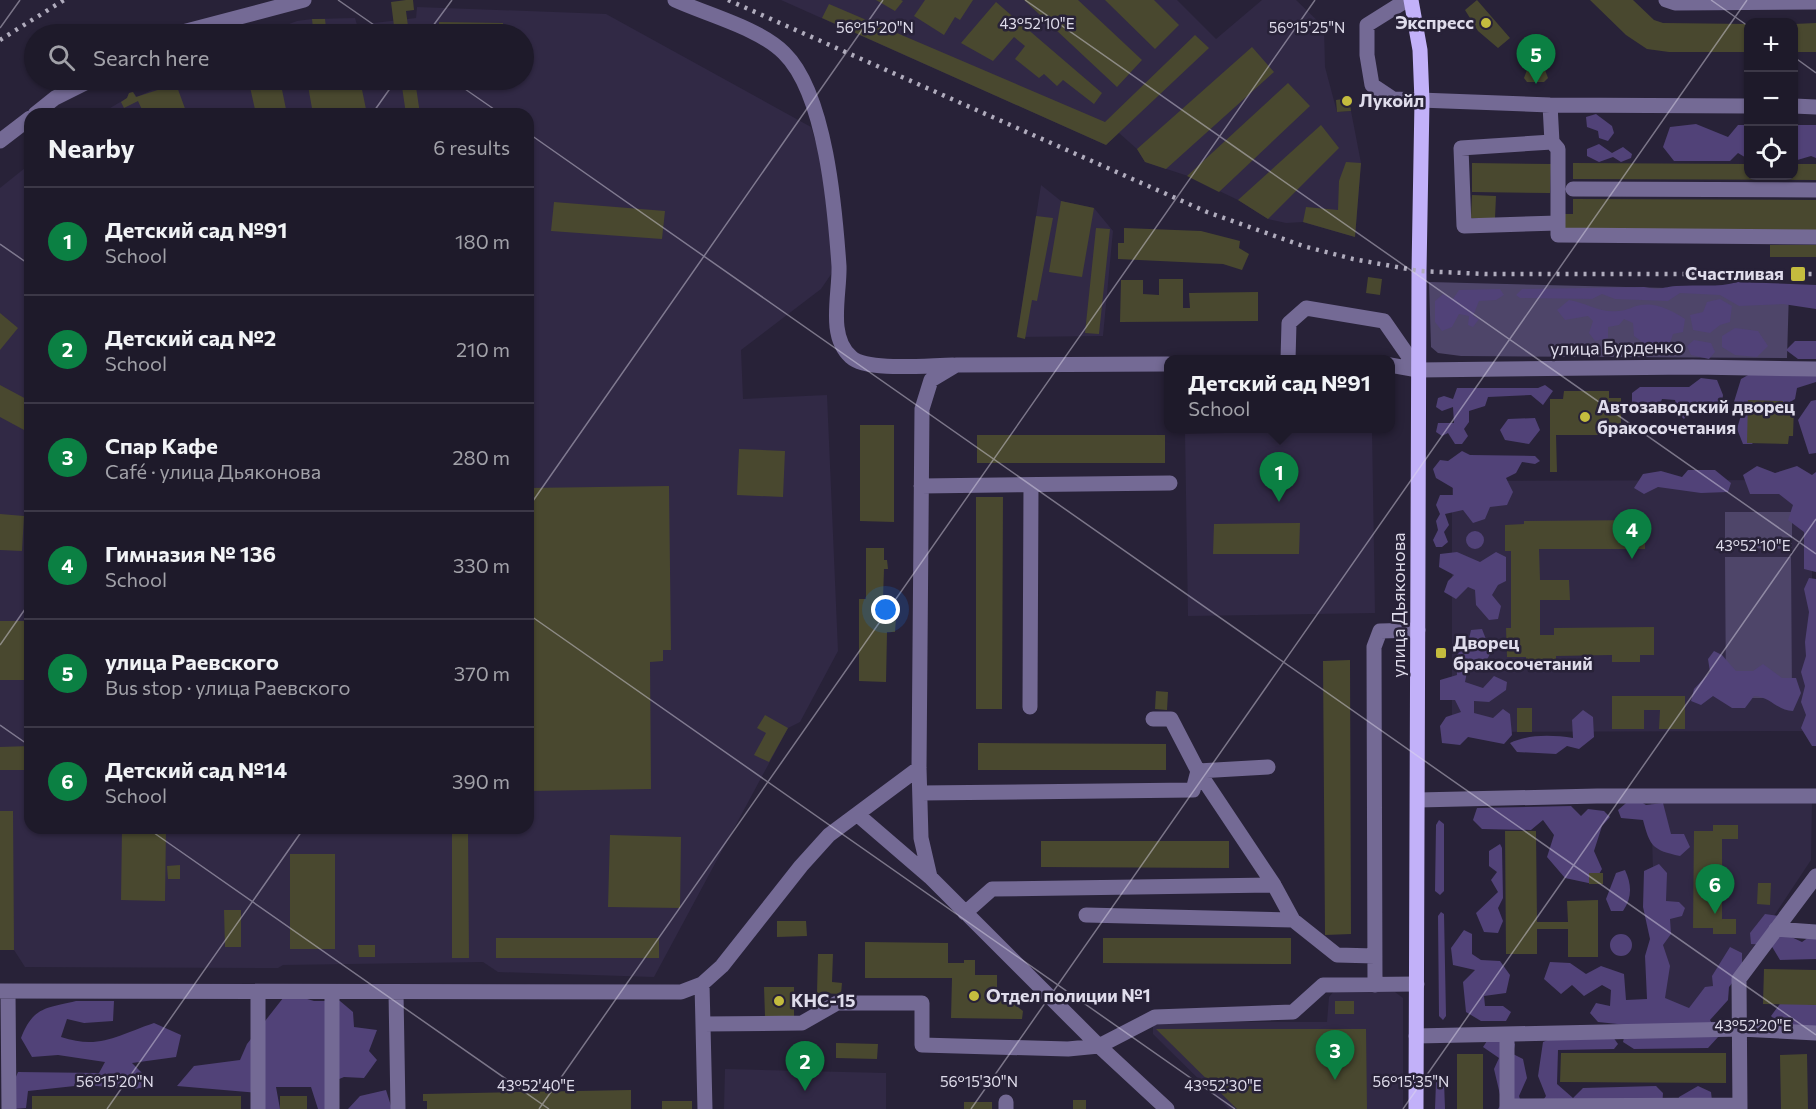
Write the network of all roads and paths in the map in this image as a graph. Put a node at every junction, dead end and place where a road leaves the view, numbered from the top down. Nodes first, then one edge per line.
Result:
1 (304, 0) edge
2 (675, 0) edge
3 (1409, 0) edge
4 (1666, 0) edge
5 (1816, 2) edge
6 (213, 24) edge
7 (71, 90) edge
8 (1422, 101) junction
9 (1550, 105) junction
10 (1744, 106) edge
11 (1798, 106) edge
12 (1816, 107) edge
13 (42, 108) edge
14 (24, 123) edge
15 (0, 141) edge
16 (1552, 142) junction
17 (1573, 189) dead end
18 (1816, 190) edge
19 (1558, 223) junction
20 (1816, 237) edge
21 (1288, 355) edge
22 (1164, 364) edge
23 (956, 365) junction
24 (1395, 366) edge
25 (1816, 369) edge
26 (1418, 370) junction
27 (1170, 483) dead end
28 (1031, 485) junction
29 (921, 486) junction
30 (1418, 630) junction
31 (1030, 707) dead end
32 (1153, 719) dead end
33 (1268, 767) dead end
34 (919, 768) junction
35 (1198, 771) junction
36 (887, 793) junction
37 (1816, 796) edge
38 (920, 800) junction
39 (1418, 800) junction
40 (872, 804) junction
41 (858, 815) junction
42 (874, 828) junction
43 (920, 829) junction
44 (893, 848) junction
45 (1816, 876) edge
46 (930, 877) junction
47 (1274, 885) junction
48 (965, 913) junction
49 (1086, 915) dead end
50 (1293, 920) junction
51 (1776, 929) junction
52 (1816, 932) edge
53 (1375, 956) junction
54 (702, 984) junction
55 (1417, 984) junction
56 (1375, 985) junction
57 (258, 993) junction
58 (396, 993) junction
59 (3, 994) edge
60 (332, 994) junction
61 (703, 1024) junction
62 (1740, 1029) junction
63 (1816, 1033) edge
64 (1507, 1034) junction
65 (1416, 1036) junction
66 (1099, 1046) junction
67 (1740, 1107) edge
68 (1507, 1108) edge
69 (9, 1109) edge
70 (258, 1109) edge
71 (332, 1109) edge
72 (398, 1109) edge
73 (705, 1109) edge
74 (1167, 1109) edge
75 (1416, 1109) edge

1 - 6 street
2 - 23 street
3 - 8 main road, улица Дьяконова
3 - 8 street
4 - 5 street
7 - 13 street
8 - 9 street
8 - 26 main road, улица Дьяконова
9 - 10 street
9 - 16 street
11 - 12 street
14 - 15 street
16 - 19 street
16 - 19 street
17 - 18 street
19 - 20 street
21 - 26 street
22 - 23 street
23 - 29 street
24 - 26 street, улица Бурденко
25 - 26 street, улица Бурденко
26 - 30 main road, улица Дьяконова
27 - 28 street
28 - 29 street
28 - 31 street
29 - 34 street
30 - 39 main road, улица Дьяконова
30 - 53 street
32 - 35 street
33 - 35 street
34 - 36 street
34 - 38 street
35 - 38 street
35 - 47 street
36 - 38 street
36 - 40 street
37 - 39 street
38 - 43 street
39 - 55 main road, улица Дьяконова
40 - 41 street
40 - 42 street
41 - 42 street
41 - 54 street
42 - 44 street
43 - 44 street
43 - 46 street
44 - 46 street
45 - 51 street
46 - 48 street
47 - 48 street
47 - 50 street
48 - 66 street
49 - 50 street
50 - 53 street
51 - 52 street
51 - 62 street
53 - 56 street
54 - 58 street
54 - 61 street
55 - 56 street
55 - 65 main road, улица Дьяконова
56 - 66 street
57 - 59 street
57 - 60 street
57 - 70 street
58 - 60 street
58 - 72 street
59 - 69 street
60 - 71 street
61 - 66 street
61 - 73 street
62 - 63 street
62 - 64 street
62 - 67 street
64 - 65 street
64 - 68 street
65 - 75 main road, улица Дьяконова
66 - 74 street
67 - 68 street

